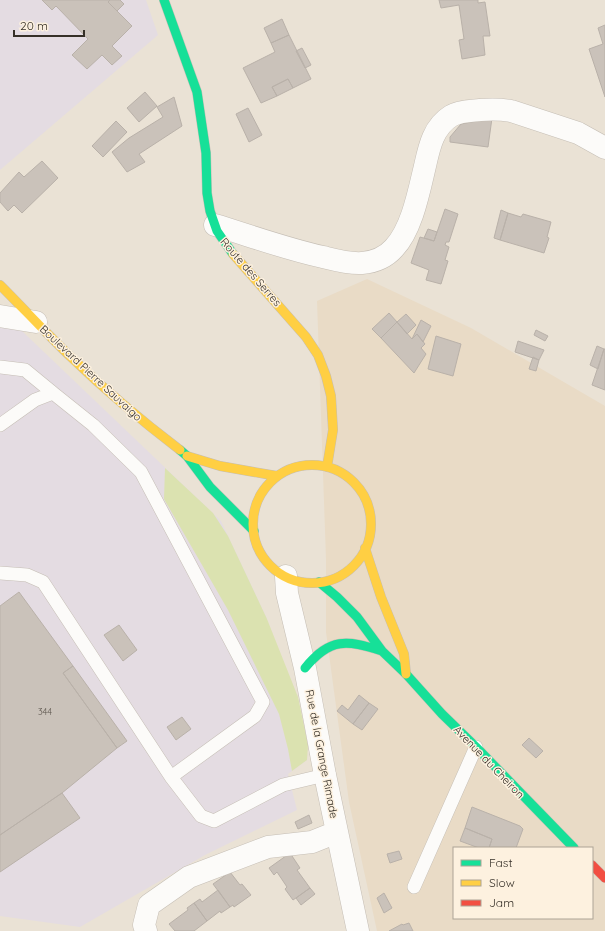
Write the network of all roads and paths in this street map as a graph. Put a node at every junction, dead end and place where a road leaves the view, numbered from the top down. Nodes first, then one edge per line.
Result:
1 (164, 0) edge
2 (605, 148) edge
3 (215, 225) junction
4 (266, 241) junction
5 (253, 276) junction
6 (0, 285) edge
7 (0, 316) edge
8 (36, 322) junction
9 (0, 367) edge
10 (53, 394) junction
11 (0, 425) edge
12 (187, 456) junction
13 (327, 467) junction
14 (277, 476) junction
15 (254, 532) junction
16 (365, 548) junction
17 (0, 573) edge
18 (286, 576) junction
19 (319, 582) junction
20 (382, 651) junction
21 (305, 668) junction
22 (406, 674) junction
23 (476, 747) junction
24 (325, 775) junction
25 (171, 777) junction
26 (337, 832) junction
27 (573, 847) edge
28 (593, 866) edge
29 (605, 878) edge
30 (414, 887) dead end
31 (146, 931) edge
32 (358, 931) edge

1 - 3 main road, Route des Serres
2 - 4 street
3 - 4 street
3 - 5 main road, Route des Serres
4 - 5 street
5 - 13 main road, Route des Serres
6 - 8 main road, Boulevard Pierre Sauvaigo
7 - 8 street
8 - 12 main road, Boulevard Pierre Sauvaigo
9 - 10 lane
10 - 11 lane
10 - 25 lane
12 - 14 main road, Boulevard Pierre Sauvaigo
12 - 15 main road, Boulevard Pierre Sauvaigo
13 - 14 main road
13 - 16 main road
14 - 15 main road
15 - 18 main road
16 - 19 main road
16 - 22 main road
17 - 25 lane
18 - 19 main road
18 - 21 street, Rue de la Grange Rimade
19 - 20 main road, Avenue du Cheiron
20 - 21 main road
20 - 22 main road, Avenue du Cheiron
21 - 24 street, Rue de la Grange Rimade
22 - 23 main road, Avenue du Cheiron
23 - 27 main road, Avenue du Cheiron
23 - 30 lane
24 - 25 lane
24 - 26 street, Rue de la Grange Rimade
26 - 31 street
26 - 32 street, Rue de la Grange Rimade
28 - 29 main road

